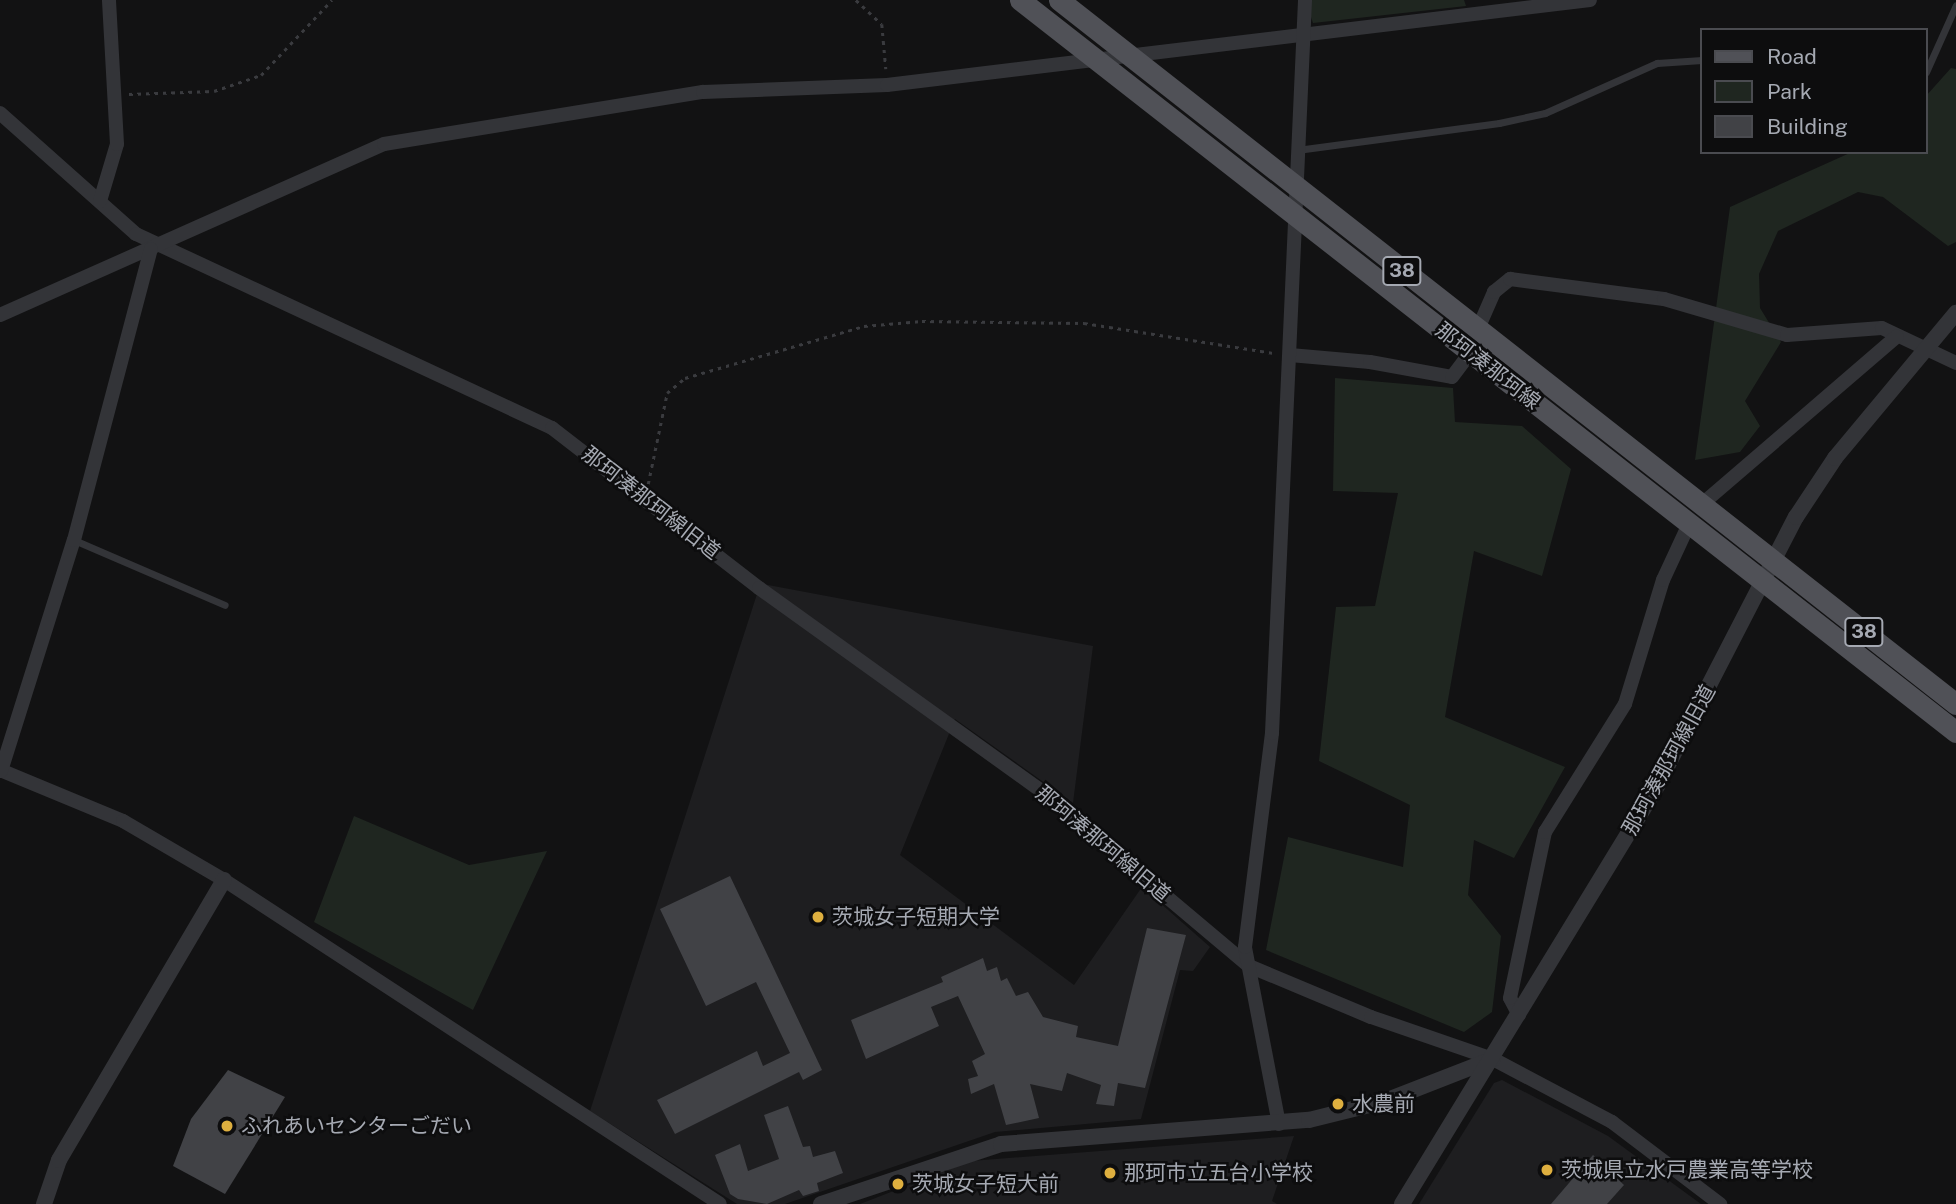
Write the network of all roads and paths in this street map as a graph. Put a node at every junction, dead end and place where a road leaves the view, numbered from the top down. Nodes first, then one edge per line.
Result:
1 (109, 0) edge
2 (332, 0) edge
3 (856, 0) edge
4 (1020, 0) edge
5 (1059, 0) edge
6 (1305, 0) edge
7 (1590, 0) edge
8 (1956, 5) edge
9 (1305, 35) junction
10 (1134, 58) junction
11 (1097, 60) junction
12 (1700, 60) edge
13 (1928, 68) edge
14 (887, 85) junction
15 (118, 95) junction
16 (0, 113) edge
17 (1297, 150) junction
18 (1294, 187) junction
19 (100, 201) junction
20 (1295, 216) junction
21 (157, 246) junction
22 (1956, 313) edge
23 (0, 315) edge
24 (1477, 331) junction
25 (1897, 336) junction
26 (1926, 348) junction
27 (1470, 353) junction
28 (1290, 355) junction
29 (1956, 363) edge
30 (646, 498) junction
31 (1702, 504) junction
32 (1689, 524) junction
33 (74, 540) junction
34 (1773, 559) junction
35 (1762, 581) junction
36 (226, 606) dead end
37 (1956, 704) edge
38 (1956, 732) edge
39 (1, 771) edge
40 (224, 880) junction
41 (1250, 966) junction
42 (1519, 1015) junction
43 (1493, 1059) junction
44 (1279, 1124) junction
45 (44, 1204) edge
46 (720, 1204) edge
47 (821, 1204) edge
48 (1402, 1204) edge
49 (1720, 1204) edge

1 - 15 street
2 - 15 path
3 - 14 path
4 - 11 main road, 那珂湊那珂線 / 38
5 - 10 main road, 那珂湊那珂線 / 38
6 - 9 street
7 - 9 street
8 - 13 lane
9 - 10 street
9 - 17 street
10 - 11 street
10 - 18 main road, 那珂湊那珂線 / 38
11 - 14 street
11 - 20 main road, 那珂湊那珂線 / 38
12 - 17 lane
14 - 21 street
15 - 19 street
16 - 19 street, 那珂湊那珂線旧道
17 - 18 street
18 - 20 street
18 - 24 main road, 那珂湊那珂線 / 38
19 - 21 street, 那珂湊那珂線旧道
20 - 27 main road, 那珂湊那珂線 / 38
20 - 28 street
21 - 23 street
21 - 30 street, 那珂湊那珂線旧道
21 - 33 street
22 - 26 street, 那珂湊那珂線旧道
24 - 25 street
24 - 31 main road, 那珂湊那珂線 / 38
25 - 26 street
25 - 31 street
26 - 29 street
26 - 34 street, 那珂湊那珂線旧道
27 - 28 street
27 - 32 main road, 那珂湊那珂線 / 38
28 - 30 path
28 - 41 street
30 - 41 street, 那珂湊那珂線旧道
31 - 34 main road, 那珂湊那珂線 / 38
32 - 35 main road, 那珂湊那珂線 / 38
32 - 42 street
33 - 36 lane
33 - 39 street
34 - 35 street, 那珂湊那珂線旧道
34 - 37 main road, 那珂湊那珂線 / 38
35 - 38 main road, 那珂湊那珂線 / 38
35 - 42 street, 那珂湊那珂線旧道
39 - 40 street
40 - 45 street
40 - 46 street
41 - 43 street, 那珂湊那珂線旧道
41 - 44 street
42 - 43 street, 那珂湊那珂線旧道
43 - 44 street
43 - 48 street
43 - 49 street
44 - 47 street

